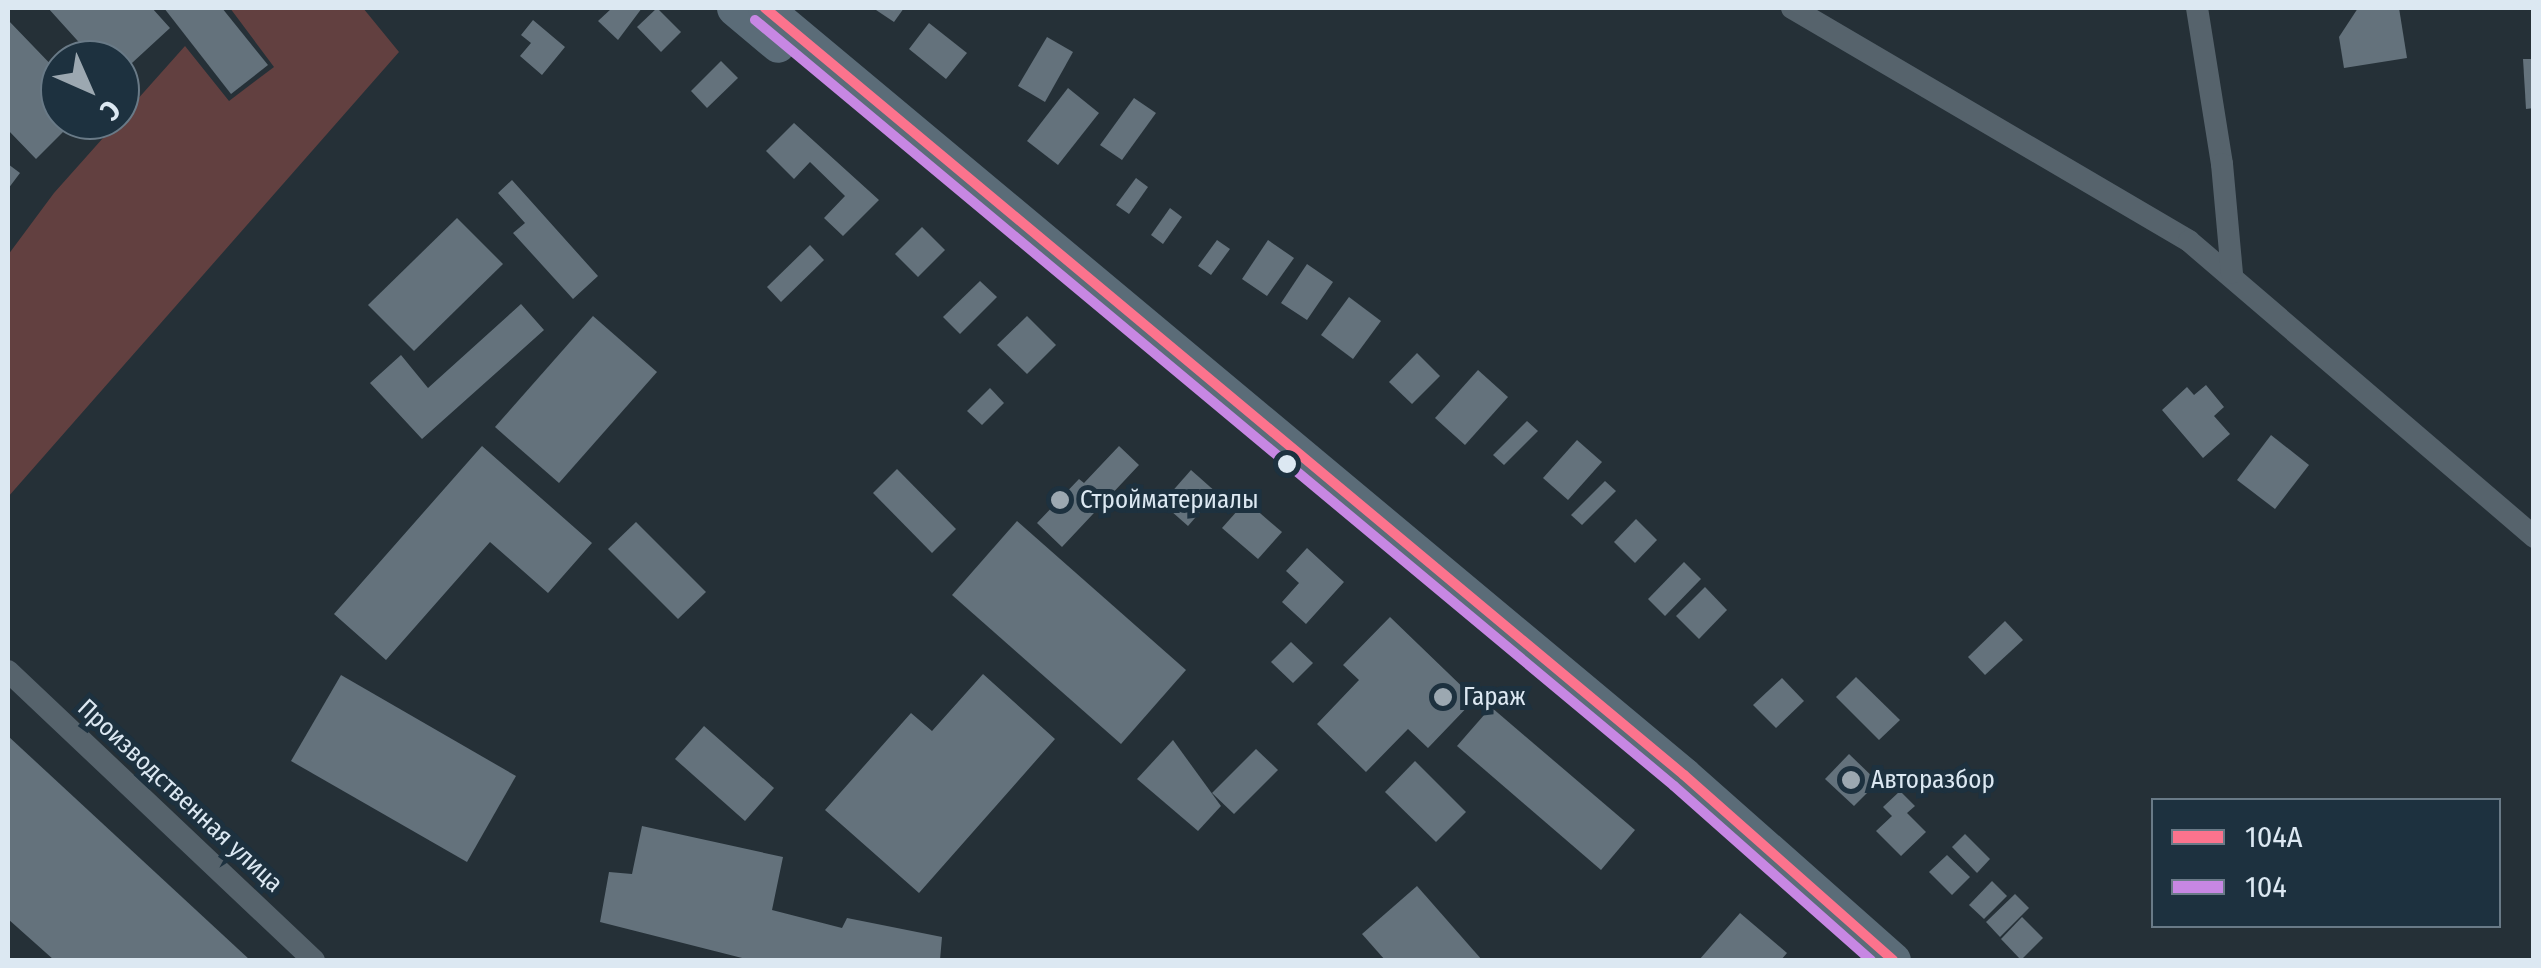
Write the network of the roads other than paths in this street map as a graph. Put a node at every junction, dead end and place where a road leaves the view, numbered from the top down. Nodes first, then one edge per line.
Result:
1 (734, 8) edge
2 (766, 8) edge
3 (1792, 8) edge
4 (2197, 8) edge
5 (2232, 273) junction
6 (2534, 536) edge
7 (8, 671) edge
8 (314, 960) edge
9 (1858, 960) edge
10 (1893, 960) edge

1 - 9 main road
2 - 10 main road
3 - 5 street
4 - 5 street
5 - 6 street
7 - 8 street, Производственная улица

